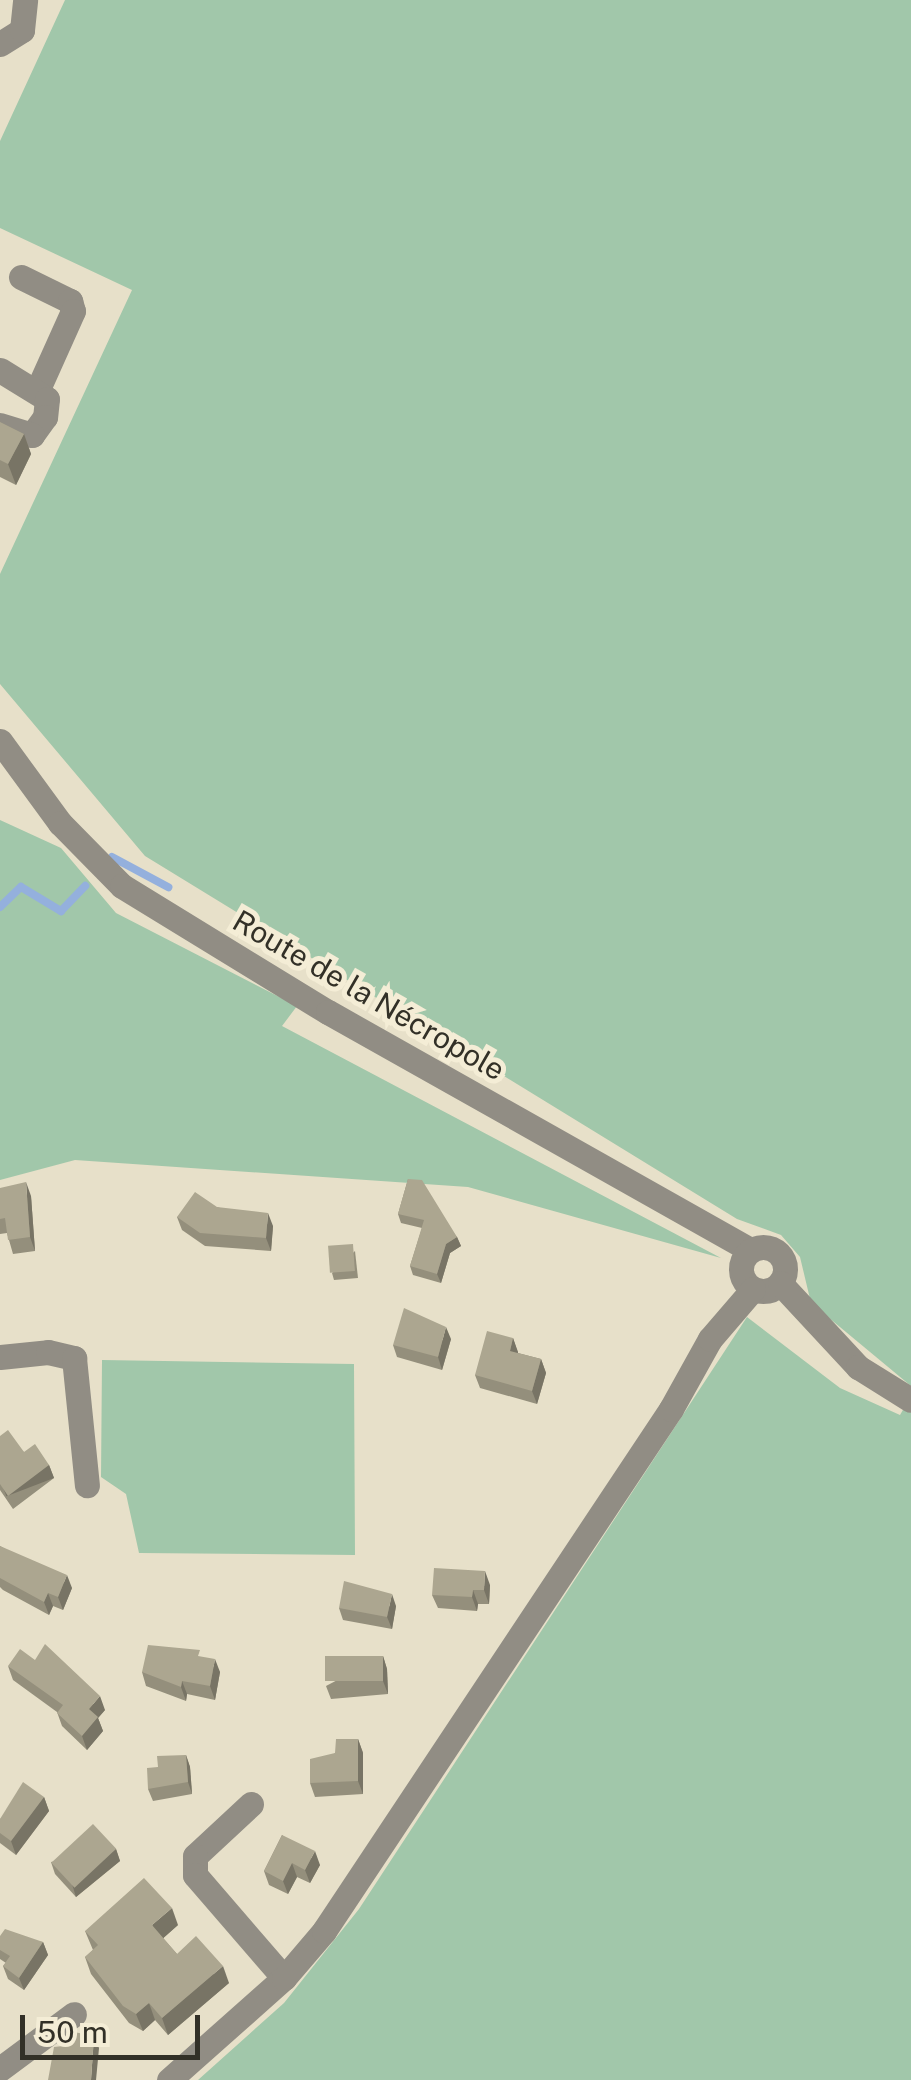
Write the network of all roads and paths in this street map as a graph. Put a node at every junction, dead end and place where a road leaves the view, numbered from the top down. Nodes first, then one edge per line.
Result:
1 (25, 0) edge
2 (0, 44) edge
3 (21, 277) dead end
4 (0, 370) edge
5 (38, 389) junction
6 (0, 425) edge
7 (0, 741) edge
8 (750, 1250) junction
9 (780, 1283) junction
10 (753, 1289) junction
11 (0, 1357) edge
12 (911, 1400) edge
13 (87, 1485) dead end
14 (251, 1804) dead end
15 (284, 1978) junction
16 (74, 2014) dead end
17 (0, 2069) edge
18 (169, 2080) edge

1 - 2 street
3 - 5 street
4 - 5 street
5 - 6 street
7 - 8 street, Route de la Nécropole
8 - 9 street
8 - 10 street
9 - 10 street
9 - 12 street
10 - 15 street
11 - 13 street
14 - 15 street
15 - 18 street
16 - 17 street

